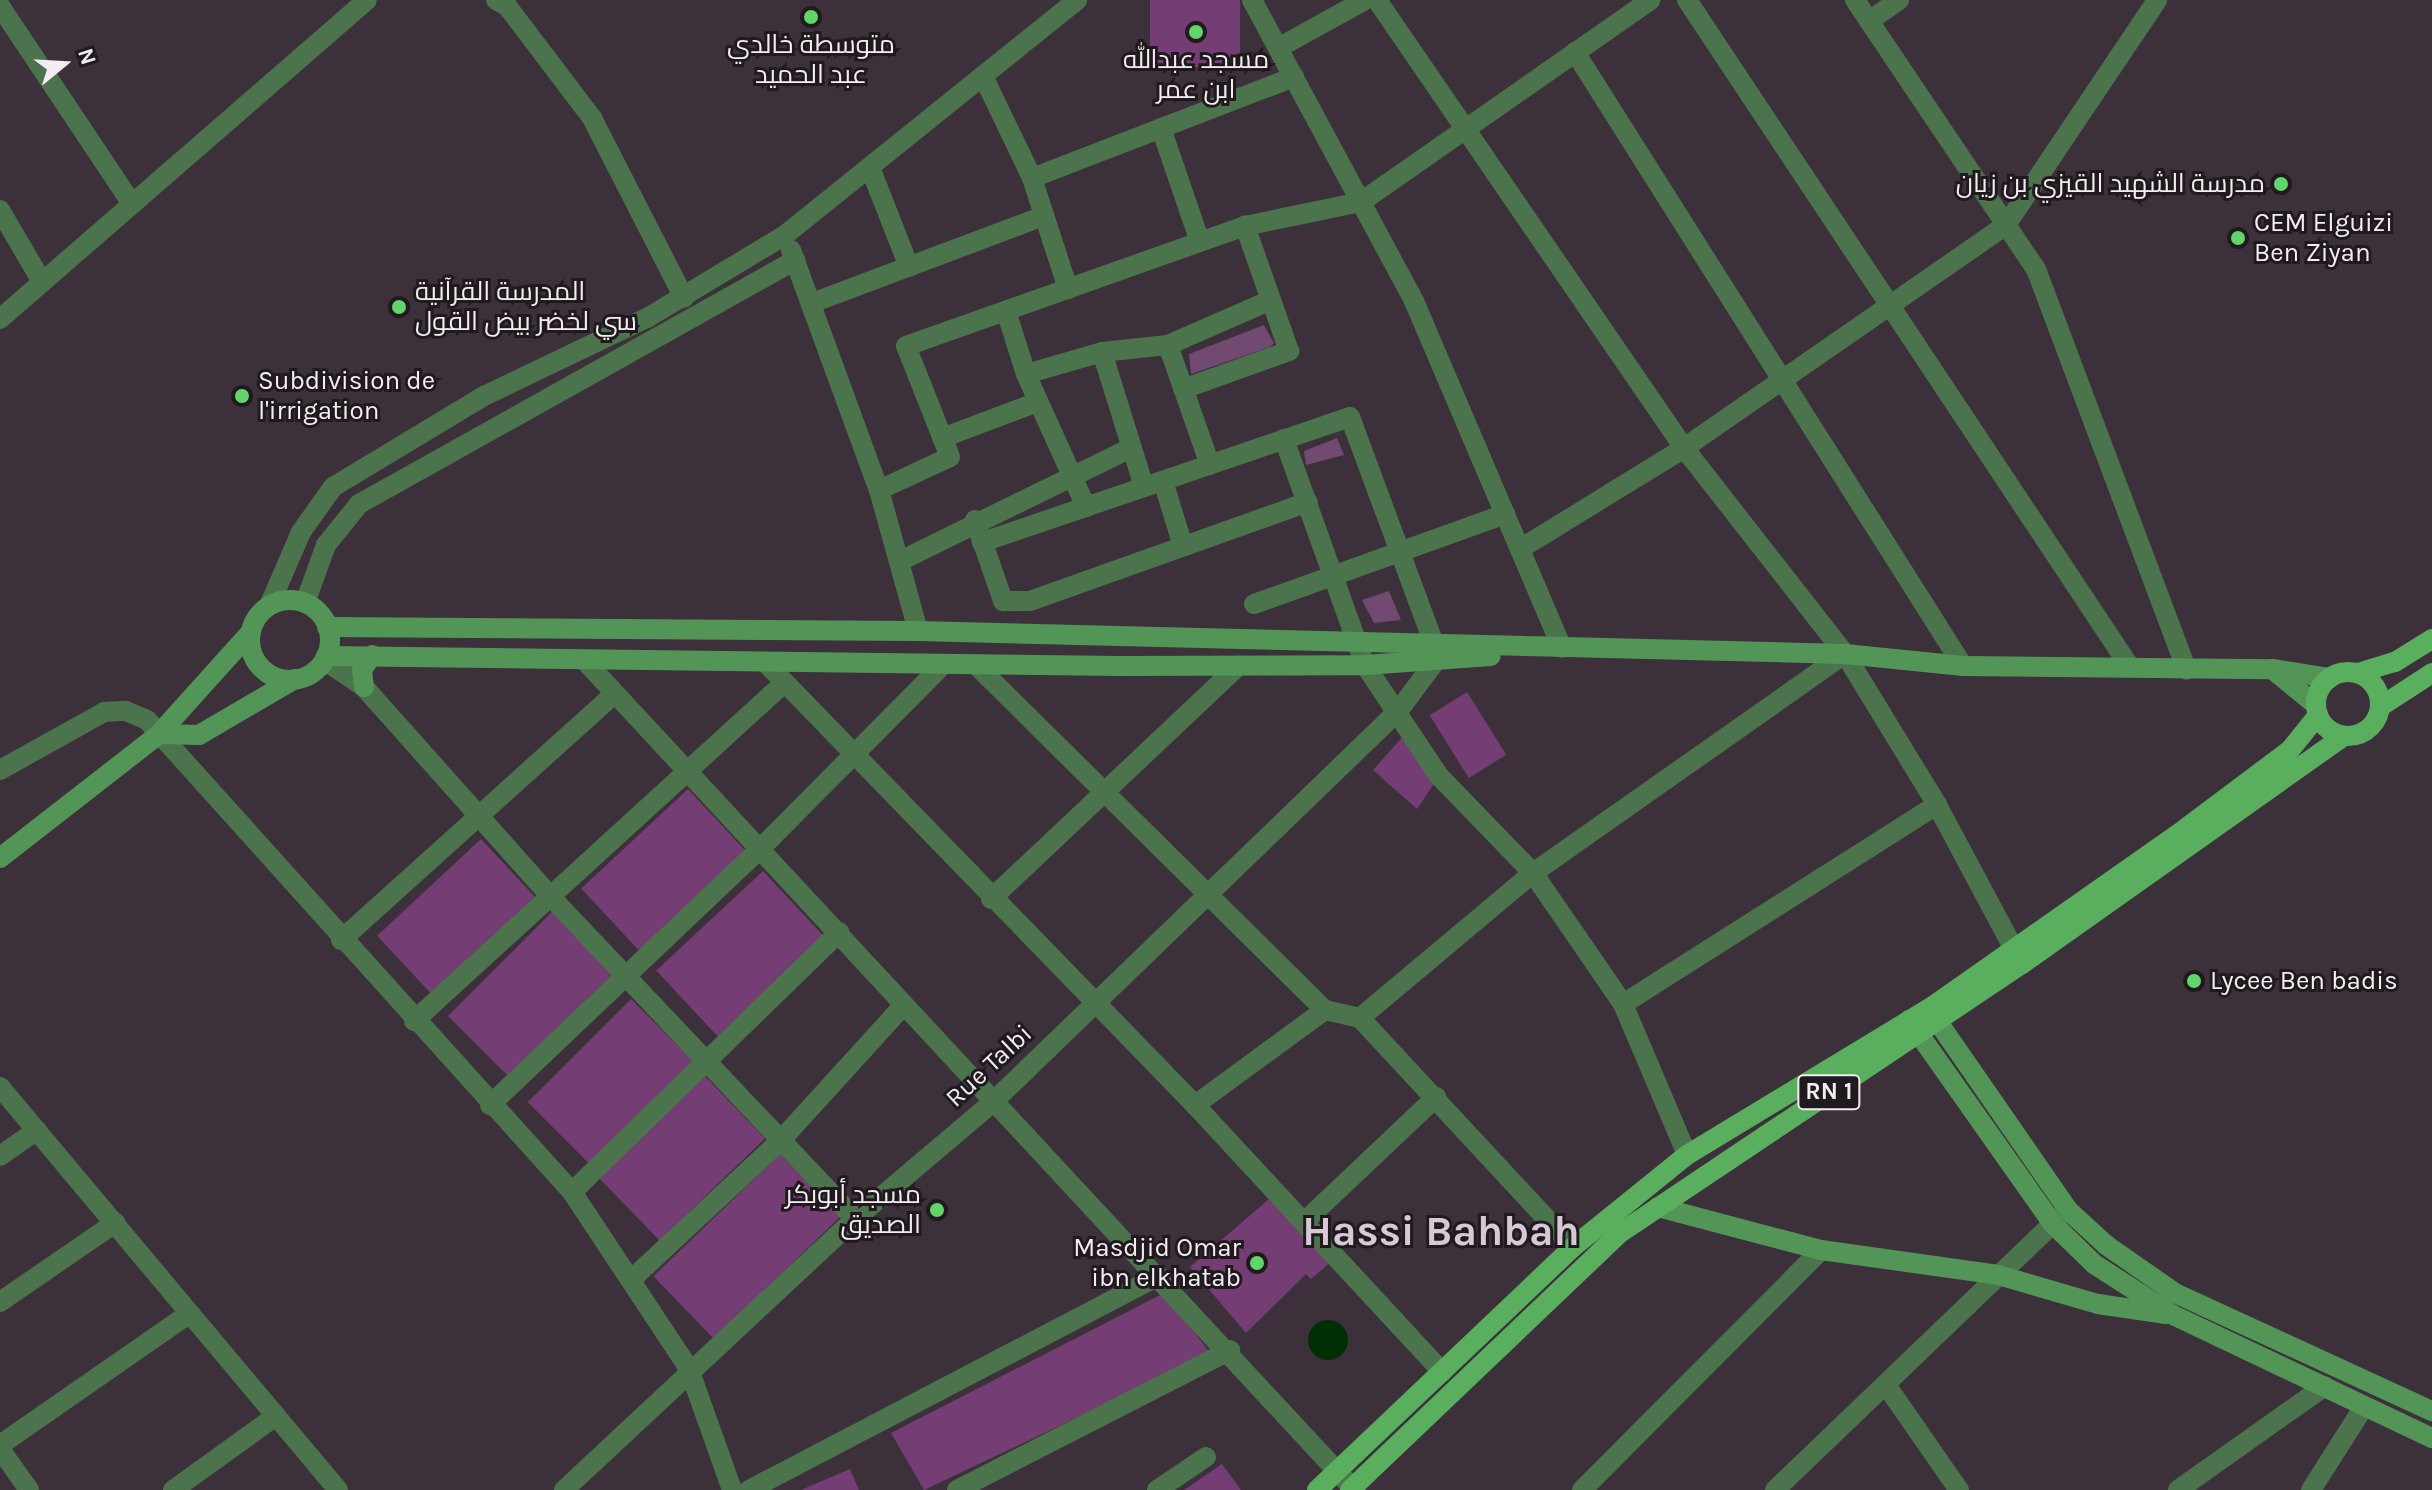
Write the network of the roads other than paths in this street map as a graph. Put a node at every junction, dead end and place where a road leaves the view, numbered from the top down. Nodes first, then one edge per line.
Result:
1 (367, 0) edge
2 (496, 0) edge
3 (1077, 0) edge
4 (1252, 0) edge
5 (1365, 0) edge
6 (1377, 0) edge
7 (1651, 0) edge
8 (1687, 0) edge
9 (1855, 0) edge
10 (1899, 0) edge
11 (2157, 0) edge
12 (0, 6) edge
13 (1869, 21) junction
14 (1278, 48) junction
15 (1575, 52) junction
16 (983, 76) junction
17 (1294, 77) junction
18 (1161, 128) junction
19 (1465, 129) junction
20 (871, 170) junction
21 (1032, 178) junction
22 (1361, 202) junction
23 (132, 204) junction
24 (0, 210) edge
25 (1044, 216) junction
26 (2006, 225) junction
27 (1245, 226) junction
28 (785, 235) junction
29 (1200, 242) junction
30 (795, 260) junction
31 (909, 267) junction
32 (42, 282) junction
33 (1068, 289) junction
34 (684, 298) junction
35 (1271, 300) junction
36 (812, 303) junction
37 (1888, 306) junction
38 (1006, 311) junction
39 (0, 319) edge
40 (1168, 345) junction
41 (1102, 352) junction
42 (1026, 374) junction
43 (1783, 380) junction
44 (1183, 389) junction
45 (1038, 402) junction
46 (942, 438) junction
47 (1284, 439) junction
48 (1131, 448) junction
49 (1684, 448) junction
50 (1210, 465) junction
51 (1070, 476) junction
52 (1153, 484) junction
53 (879, 490) junction
54 (1308, 502) junction
55 (1086, 507) junction
56 (1505, 514) junction
57 (975, 520) junction
58 (982, 542) junction
59 (1183, 546) junction
60 (1520, 549) junction
61 (1400, 552) junction
62 (900, 561) junction
63 (1335, 574) junction
64 (305, 603) junction
65 (1254, 604) dead end
66 (269, 606) junction
67 (327, 627) junction
68 (918, 631) junction
69 (251, 632) junction
70 (2432, 639) edge
71 (1359, 642) junction
72 (1562, 648) junction
73 (1434, 654) junction
74 (1845, 654) junction
75 (372, 655) junction
76 (325, 658) junction
77 (585, 661) junction
78 (765, 662) junction
79 (944, 664) junction
80 (975, 664) junction
81 (1365, 665) junction
82 (1238, 666) junction
83 (1963, 666) junction
84 (2130, 667) junction
85 (2272, 669) junction
86 (2187, 670) junction
87 (2358, 673) junction
88 (2432, 673) edge
89 (2330, 678) junction
90 (295, 679) junction
91 (784, 683) junction
92 (364, 687) junction
93 (614, 694) junction
94 (2380, 707) junction
95 (1399, 710) junction
96 (2317, 710) junction
97 (159, 734) junction
98 (2344, 736) junction
99 (855, 756) junction
100 (0, 770) edge
101 (687, 772) junction
102 (1105, 792) junction
103 (1937, 805) junction
104 (476, 815) junction
105 (758, 851) junction
106 (0, 858) edge
107 (1533, 873) junction
108 (1208, 892) junction
109 (551, 897) junction
110 (991, 899) junction
111 (839, 932) junction
112 (341, 940) junction
113 (2017, 957) junction
114 (624, 974) junction
115 (1093, 1001) junction
116 (1623, 1004) junction
117 (902, 1007) junction
118 (1325, 1010) junction
119 (1933, 1014) junction
120 (1360, 1018) junction
121 (414, 1021) junction
122 (1913, 1026) junction
123 (706, 1059) junction
124 (0, 1087) edge
125 (1436, 1097) junction
126 (994, 1101) junction
127 (490, 1105) junction
128 (1195, 1105) junction
129 (37, 1130) junction
130 (782, 1139) junction
131 (1687, 1155) junction
132 (0, 1156) edge
133 (572, 1192) junction
134 (1658, 1207) junction
135 (2060, 1216) junction
136 (855, 1219) junction
137 (1304, 1222) junction
138 (115, 1223) junction
139 (1573, 1247) junction
140 (1821, 1250) junction
141 (1998, 1275) junction
142 (1158, 1276) junction
143 (633, 1278) junction
144 (0, 1302) edge
145 (190, 1313) junction
146 (2173, 1315) junction
147 (1230, 1350) junction
148 (689, 1369) junction
149 (1442, 1372) junction
150 (1886, 1385) junction
151 (2325, 1386) junction
152 (2363, 1408) junction
153 (2432, 1411) edge
154 (276, 1416) junction
155 (2432, 1438) edge
156 (0, 1447) edge
157 (1206, 1457) dead end
158 (1338, 1471) junction
159 (1352, 1489) edge
160 (29, 1490) edge
161 (173, 1490) edge
162 (338, 1490) edge
163 (564, 1490) edge
164 (732, 1490) edge
165 (749, 1490) edge
166 (957, 1490) edge
167 (1157, 1490) edge
168 (1317, 1490) edge
169 (1582, 1490) edge
170 (1775, 1490) edge
171 (1959, 1490) edge
172 (2178, 1490) edge
173 (2311, 1490) edge

1 - 23 street
2 - 34 street
3 - 16 street
4 - 14 street
5 - 14 street
6 - 19 street
7 - 15 street
8 - 37 street
9 - 13 street
10 - 13 street
11 - 26 street
12 - 23 street
13 - 26 street
14 - 17 street
15 - 19 street
15 - 43 street
16 - 20 street
16 - 21 street
17 - 18 street
17 - 22 street
18 - 21 street
18 - 29 street
19 - 22 street
19 - 49 street
20 - 28 street
20 - 31 street
21 - 25 street
22 - 27 street
22 - 56 street
23 - 32 street
24 - 32 street
25 - 31 street
25 - 33 street
26 - 37 street
26 - 86 street
27 - 29 street
27 - 35 street
28 - 30 street
28 - 34 street
29 - 33 street
30 - 36 street
30 - 64 street
31 - 36 street
32 - 39 street
33 - 38 street
34 - 66 street
35 - 40 street
35 - 44 street
36 - 53 street
37 - 43 street
37 - 84 street
38 - 42 street
38 - 46 street
40 - 41 street
40 - 44 street
41 - 42 street
41 - 48 street
42 - 45 street
43 - 49 street
43 - 83 street
44 - 50 street
45 - 46 street
45 - 51 street
46 - 53 street
47 - 50 street
47 - 54 street
47 - 61 street
48 - 51 street
48 - 52 street
49 - 60 street
49 - 74 street
50 - 52 street
51 - 55 street
51 - 57 street
52 - 55 street
52 - 59 street
53 - 62 street
54 - 59 street
54 - 63 street
55 - 58 street
56 - 60 street
56 - 61 street
57 - 58 street
57 - 62 street
58 - 59 street
60 - 72 street
61 - 63 street
61 - 73 street
62 - 68 street
63 - 65 street
63 - 71 street
64 - 66 street
64 - 67 street
66 - 69 street
67 - 68 street
67 - 76 street
68 - 71 street
69 - 90 street
69 - 97 street
70 - 87 main road
71 - 73 street
71 - 81 street
72 - 73 street
72 - 74 street
73 - 81 street
73 - 95 street, Rue Talbi
74 - 83 street
74 - 103 street
74 - 107 street
75 - 76 street
75 - 77 street
75 - 92 street
76 - 90 street
76 - 92 street
77 - 78 street
77 - 93 street
78 - 79 street
78 - 91 street
79 - 80 street
79 - 99 street
80 - 82 street
80 - 102 street
81 - 82 street
81 - 95 street
82 - 102 street
83 - 84 street
84 - 86 street
85 - 86 street
85 - 89 street
85 - 96 street
87 - 89 main road
87 - 94 main road
88 - 94 main road
89 - 96 main road
90 - 97 street
91 - 99 street
91 - 101 street
92 - 104 street
93 - 101 street
93 - 104 street
94 - 98 main road
95 - 107 street
95 - 108 street, Rue Talbi
96 - 98 main road
96 - 113 main road, RN 1
97 - 100 street
97 - 106 street
97 - 112 street
98 - 113 main road, RN 1
99 - 105 street
99 - 110 street
101 - 105 street
101 - 109 street
102 - 108 street
102 - 110 street
103 - 113 street
103 - 116 street
104 - 109 street
104 - 112 street
105 - 111 street
105 - 114 street
107 - 116 street
107 - 120 street
108 - 115 street, Rue Talbi
108 - 118 street
109 - 114 street
109 - 121 street
110 - 115 street
111 - 117 street
111 - 123 street
112 - 121 street
113 - 119 main road, RN 1
114 - 123 street
114 - 127 street
115 - 126 street, Rue Talbi
115 - 128 street
116 - 131 street
117 - 126 street
117 - 130 street
118 - 120 street
118 - 128 street
119 - 122 main road, RN 1
119 - 135 street
120 - 125 street
121 - 127 street
122 - 131 main road, RN 1
122 - 134 main road, RN 1
122 - 135 street
123 - 130 street
123 - 133 street
124 - 129 street
125 - 137 street
125 - 139 street
126 - 136 street, Rue Talbi
126 - 142 street
127 - 133 street
128 - 137 street
129 - 132 street
129 - 138 street
130 - 136 street
130 - 143 street
131 - 139 main road, RN 1
133 - 143 street
134 - 140 street
134 - 159 main road, RN 1
135 - 141 street
135 - 146 street
135 - 153 street
136 - 148 street, Rue Talbi
137 - 149 street
138 - 144 street
138 - 145 street
139 - 149 main road, RN 1
140 - 141 street
140 - 169 street
141 - 146 street
141 - 150 street
142 - 147 street
142 - 165 street
143 - 148 street
145 - 154 street
145 - 156 street
146 - 151 street
147 - 158 street
147 - 166 street
148 - 163 street, Rue Talbi
148 - 164 street
149 - 158 main road, RN 1
150 - 170 street
150 - 171 street
151 - 152 street
151 - 172 street
152 - 155 street
152 - 173 street
154 - 161 street
154 - 162 street
156 - 160 street
157 - 167 street
158 - 159 street
158 - 168 main road, RN 1

